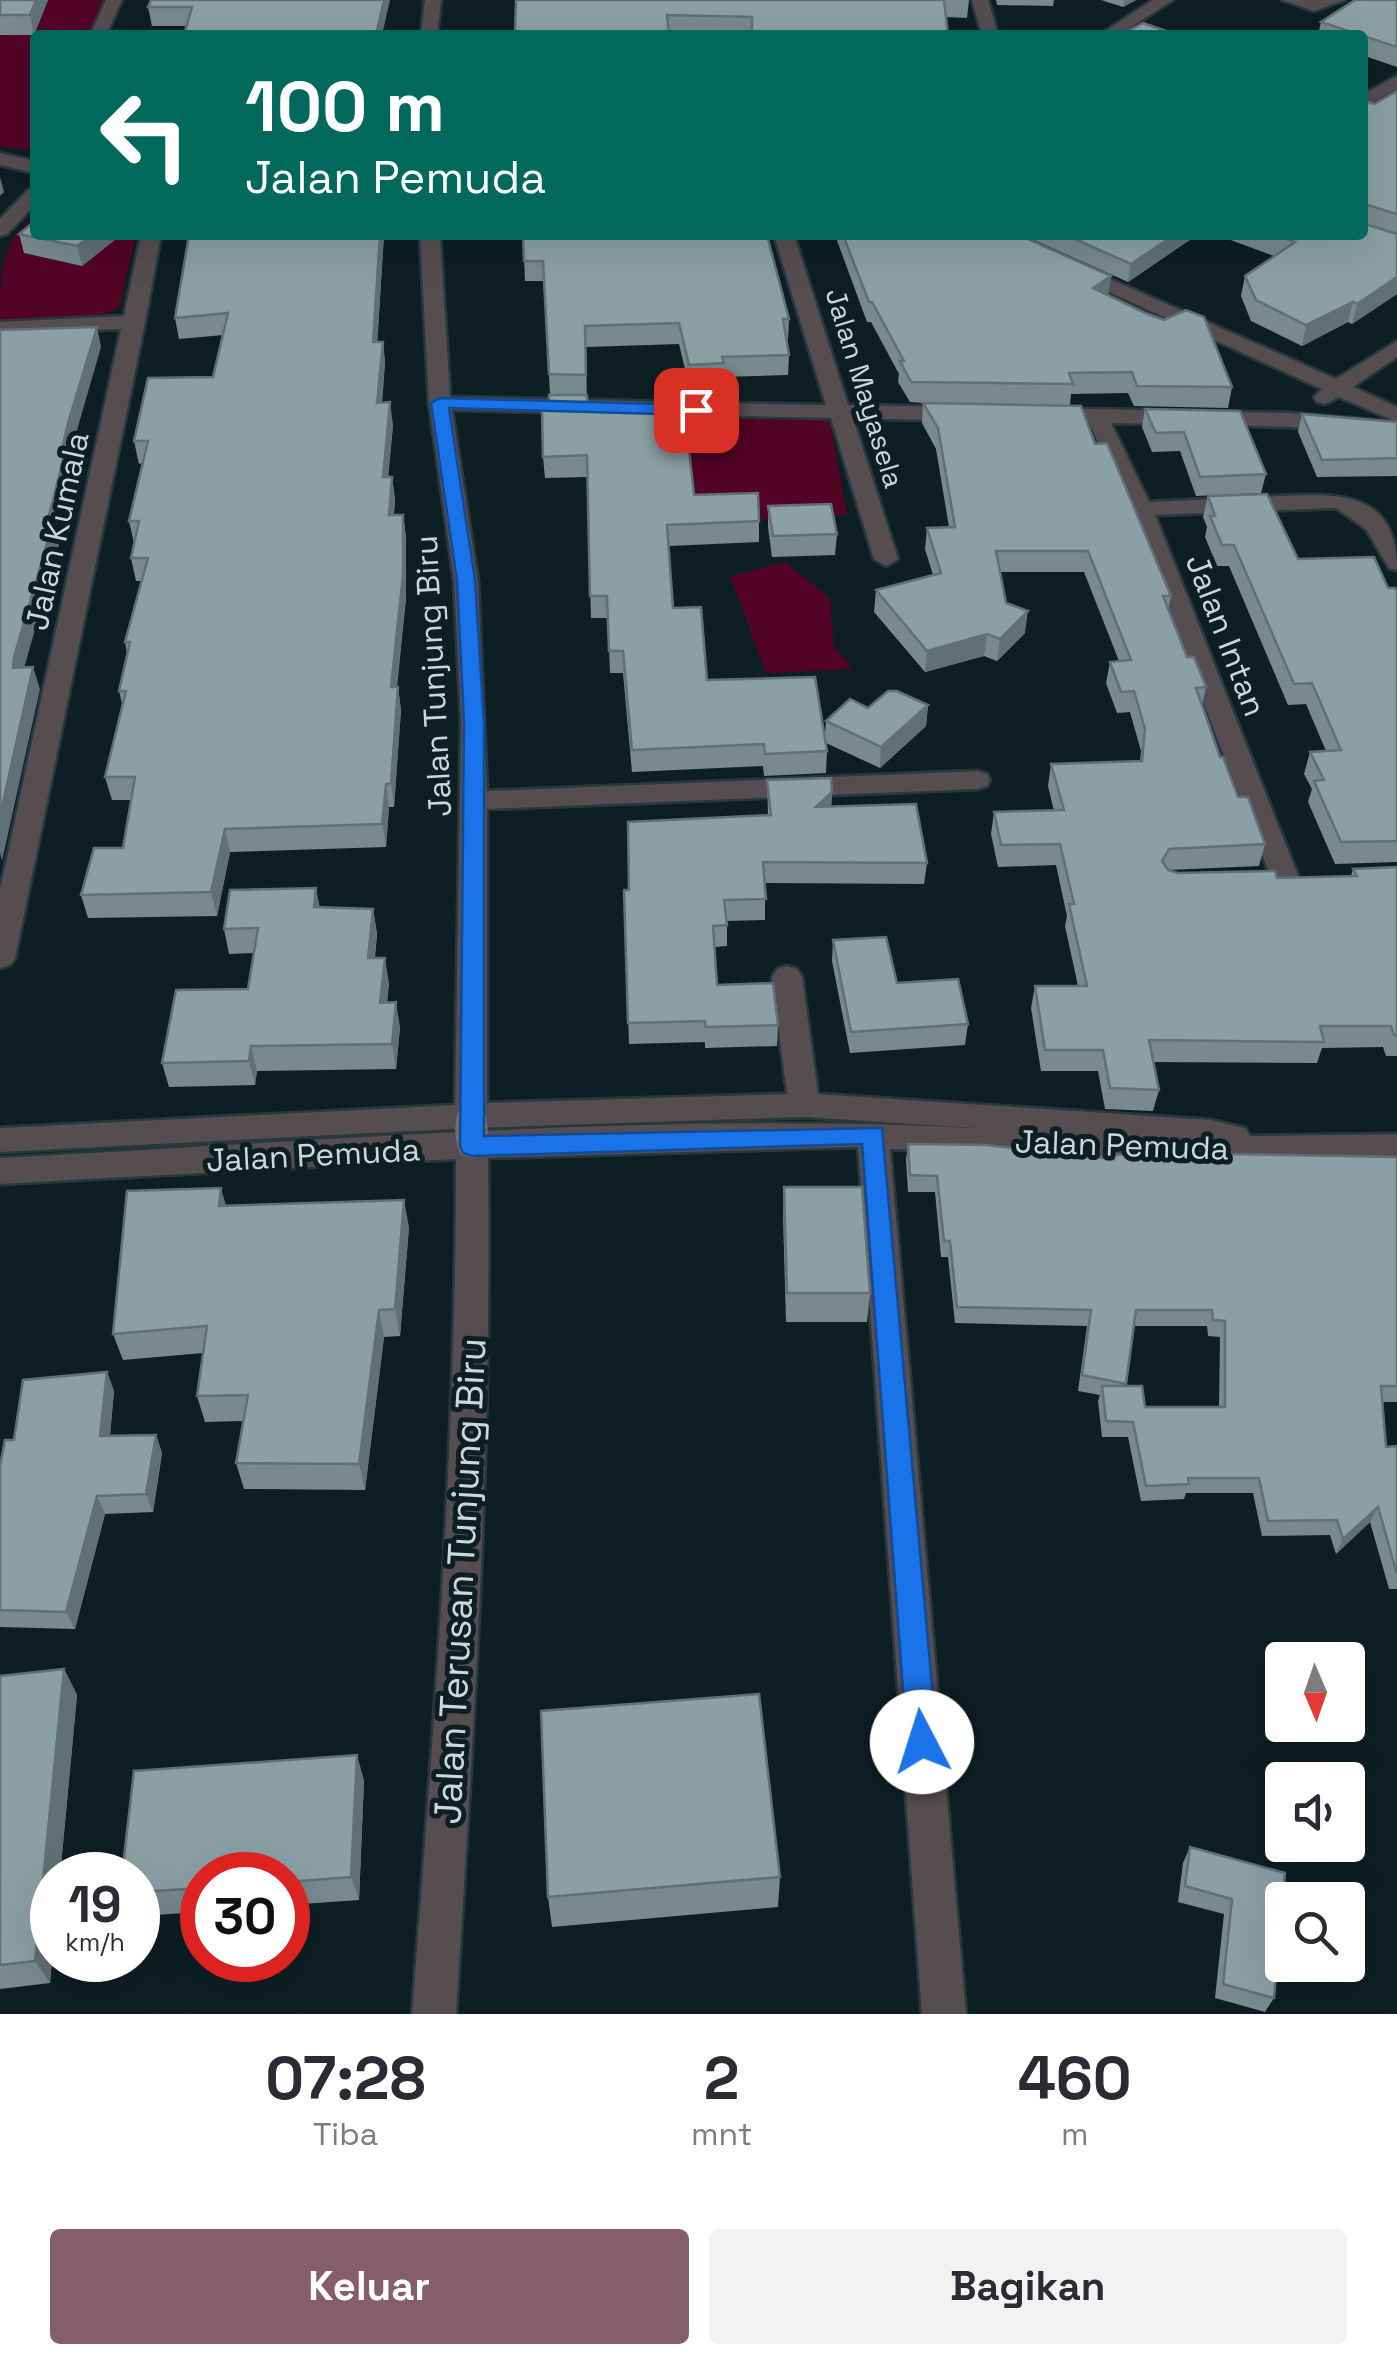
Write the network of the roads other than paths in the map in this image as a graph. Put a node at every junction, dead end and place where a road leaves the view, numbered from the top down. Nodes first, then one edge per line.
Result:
1 (114, 0) edge
2 (433, 0) edge
3 (980, 0) edge
4 (1165, 0) edge
5 (1290, 0) edge
6 (1337, 0) edge
7 (100, 30) edge
8 (430, 30) edge
9 (989, 30) edge
10 (1115, 30) edge
11 (1397, 81) edge
12 (1368, 99) edge
13 (0, 159) edge
14 (30, 166) edge
15 (30, 199) edge
16 (0, 230) edge
17 (150, 240) edge
18 (430, 240) edge
19 (786, 240) edge
20 (1055, 261) edge
21 (135, 322) junction
22 (0, 328) edge
23 (1397, 347) edge
24 (1339, 388) junction
25 (440, 403) junction
26 (840, 412) junction
27 (986, 414) edge
28 (1025, 415) edge
29 (1397, 415) edge
30 (1098, 419) dead end
31 (1289, 420) junction
32 (1397, 430) edge
33 (1142, 509) junction
34 (886, 559) dead end
35 (1397, 562) edge
36 (977, 780) dead end
37 (474, 801) junction
38 (1248, 879) edge
39 (0, 958) edge
40 (787, 977) dead end
41 (804, 1105) junction
42 (471, 1131) junction
43 (873, 1134) junction
44 (0, 1140) edge
45 (1270, 1146) junction
46 (1397, 1146) edge
47 (0, 1172) edge
48 (434, 2014) edge
49 (944, 2014) edge

1 - 7 street
2 - 8 street
3 - 9 street
4 - 10 street
5 - 6 street
11 - 12 street
13 - 14 street
15 - 16 street
17 - 21 street, Jalan Kumala
18 - 25 street, Jalan Tunjung Biru
19 - 26 street, Jalan Mayasela
20 - 24 street
21 - 22 street
21 - 39 street, Jalan Kumala
23 - 24 street
24 - 29 street
24 - 31 street
25 - 26 street
25 - 37 street, Jalan Tunjung Biru
26 - 27 street
26 - 34 street, Jalan Mayasela
28 - 31 street
30 - 33 street, Jalan Intan
31 - 32 street
33 - 35 street
33 - 38 street, Jalan Intan
36 - 37 street
37 - 42 street, Jalan Tunjung Biru
40 - 41 street
41 - 42 street, Jalan Pemuda
41 - 45 street, Jalan Pemuda
42 - 43 street, Jalan Pemuda
42 - 44 street, Jalan Pemuda
42 - 47 street, Jalan Pemuda
42 - 48 street, Jalan Terusan Tunjung Biru
43 - 45 street, Jalan Pemuda
43 - 49 street
45 - 46 street

